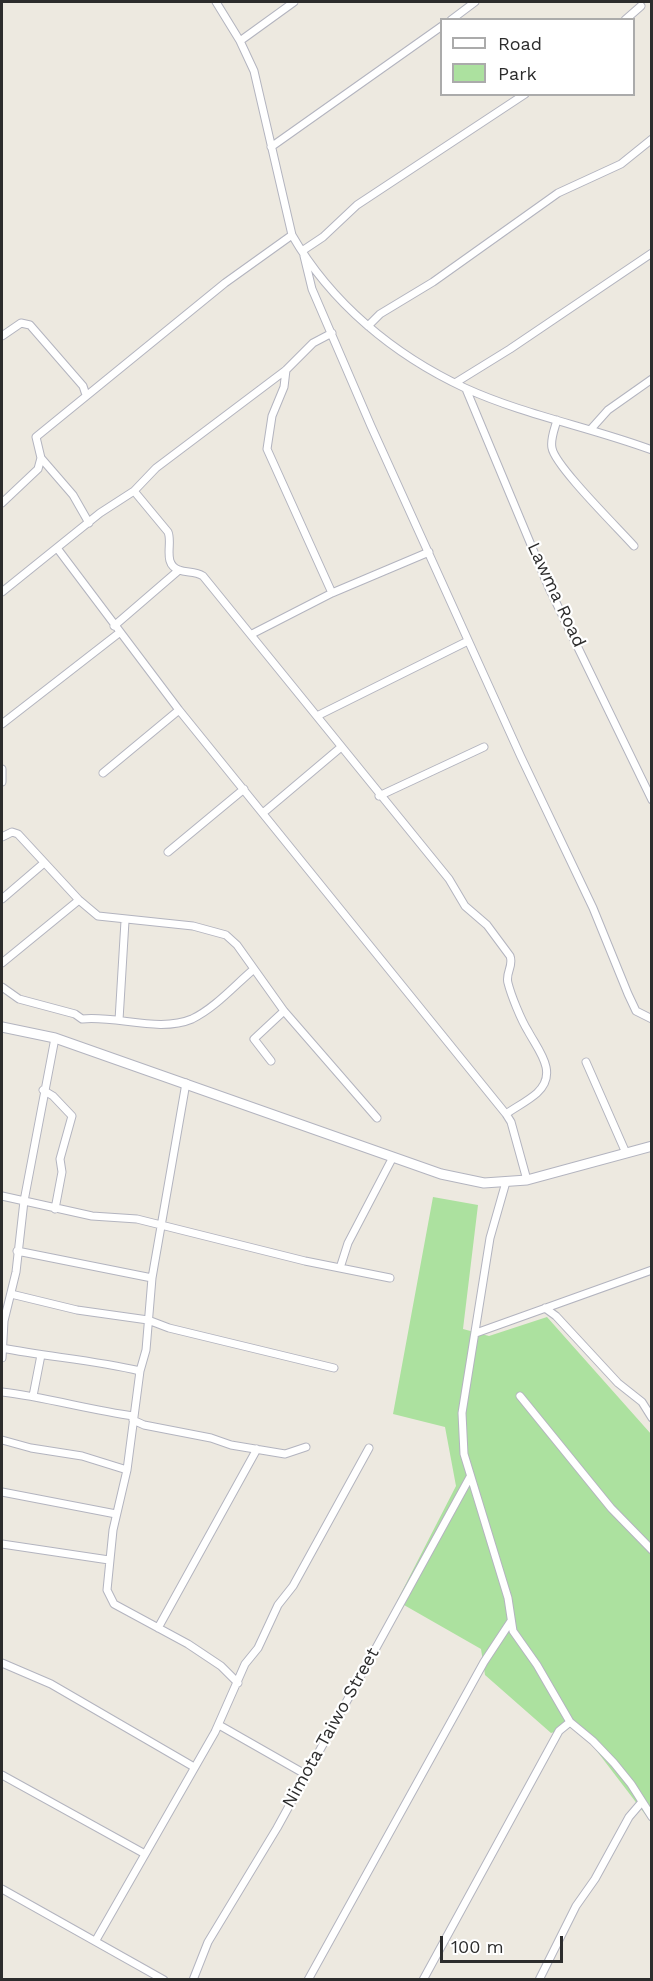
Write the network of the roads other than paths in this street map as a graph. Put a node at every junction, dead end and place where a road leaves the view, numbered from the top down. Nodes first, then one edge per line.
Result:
1 (216, 2) edge
2 (294, 2) edge
3 (475, 2) edge
4 (641, 6) dead end
5 (453, 18) edge
6 (626, 18) edge
7 (440, 27) edge
8 (240, 41) junction
9 (522, 96) edge
10 (651, 139) edge
11 (271, 147) junction
12 (292, 235) junction
13 (303, 253) junction
14 (651, 253) edge
15 (326, 283) junction
16 (312, 289) junction
17 (368, 326) junction
18 (332, 333) junction
19 (2, 336) edge
20 (286, 370) junction
21 (651, 379) edge
22 (455, 383) junction
23 (466, 388) junction
24 (86, 395) junction
25 (557, 420) junction
26 (591, 429) junction
27 (651, 450) edge
28 (41, 458) junction
29 (38, 469) junction
30 (50, 470) junction
31 (134, 491) junction
32 (2, 503) edge
33 (89, 523) junction
34 (634, 546) dead end
35 (57, 548) junction
36 (429, 552) junction
37 (179, 570) junction
38 (2, 592) edge
39 (332, 593) junction
40 (117, 629) junction
41 (252, 634) junction
42 (468, 641) junction
43 (179, 711) junction
44 (317, 716) junction
45 (2, 724) edge
46 (484, 747) dead end
47 (340, 748) junction
48 (2, 770) edge
49 (103, 773) dead end
50 (2, 782) edge
51 (244, 789) junction
52 (380, 796) junction
53 (651, 800) edge
54 (263, 813) junction
55 (2, 837) edge
56 (168, 852) dead end
57 (44, 863) junction
58 (2, 899) edge
59 (79, 900) junction
60 (125, 921) junction
61 (2, 963) edge
62 (254, 969) junction
63 (2, 987) edge
64 (284, 1011) junction
65 (651, 1018) edge
66 (119, 1020) junction
67 (2, 1027) edge
68 (54, 1038) junction
69 (271, 1061) dead end
70 (586, 1062) dead end
71 (186, 1083) junction
72 (43, 1090) junction
73 (506, 1114) junction
74 (377, 1118) dead end
75 (651, 1146) edge
76 (626, 1152) junction
77 (393, 1157) junction
78 (527, 1180) junction
79 (506, 1182) junction
80 (2, 1196) edge
81 (24, 1201) junction
82 (54, 1209) junction
83 (162, 1226) junction
84 (17, 1251) junction
85 (340, 1268) junction
86 (651, 1270) edge
87 (152, 1278) junction
88 (390, 1278) dead end
89 (10, 1297) junction
90 (2, 1302) edge
91 (545, 1308) junction
92 (148, 1320) junction
93 (476, 1333) junction
94 (2, 1348) edge
95 (41, 1355) junction
96 (2, 1358) edge
97 (334, 1368) dead end
98 (140, 1371) junction
99 (2, 1392) edge
100 (33, 1396) junction
101 (520, 1396) dead end
102 (134, 1418) junction
103 (651, 1418) edge
104 (2, 1440) edge
105 (306, 1447) dead end
106 (369, 1448) dead end
107 (257, 1449) junction
108 (126, 1470) junction
109 (470, 1477) junction
110 (2, 1492) edge
111 (116, 1514) junction
112 (2, 1544) edge
113 (651, 1551) edge
114 (109, 1560) junction
115 (511, 1621) junction
116 (158, 1628) junction
117 (2, 1663) edge
118 (238, 1683) junction
119 (570, 1722) junction
120 (219, 1725) junction
121 (194, 1767) junction
122 (2, 1774) edge
123 (305, 1774) junction
124 (641, 1803) junction
125 (651, 1817) edge
126 (145, 1854) junction
127 (2, 1889) edge
128 (96, 1940) junction
129 (164, 1980) edge
130 (193, 1980) edge
131 (308, 1980) edge
132 (423, 1980) edge
133 (539, 1980) edge

1 - 8 street
2 - 8 street
3 - 5 street
4 - 6 street
7 - 11 street
8 - 11 street
9 - 13 street
10 - 17 street
11 - 12 street
12 - 13 street
12 - 24 street
13 - 15 street
13 - 16 street
14 - 22 street
15 - 16 street
15 - 17 street
16 - 18 street
17 - 22 street
18 - 20 street
18 - 36 street
19 - 24 street
20 - 31 street
20 - 39 street
21 - 26 street
22 - 23 street
23 - 25 street
23 - 53 street, Lawma Road
24 - 28 street
25 - 26 street
25 - 34 street
26 - 27 street
28 - 29 street
28 - 30 street
29 - 30 street
29 - 32 street
30 - 33 street
31 - 33 street
31 - 37 street
33 - 35 street
35 - 38 street
35 - 40 street
36 - 39 street
36 - 42 street
37 - 40 street
37 - 41 street
39 - 41 street
40 - 43 street
40 - 45 street
41 - 44 street
42 - 44 street
42 - 65 street
43 - 49 street
43 - 51 street
44 - 47 street
46 - 52 street
47 - 52 street
47 - 54 street
48 - 50 street
51 - 54 street
51 - 56 street
52 - 73 street
54 - 73 street
55 - 57 street
57 - 58 street
57 - 59 street
59 - 60 street
59 - 61 street
60 - 62 street
60 - 66 street
62 - 64 street
62 - 66 street
63 - 66 street
64 - 69 street
64 - 74 street
67 - 68 main road
68 - 71 main road
68 - 72 street
70 - 76 street
71 - 77 main road
71 - 83 street
72 - 81 street
72 - 82 street
73 - 78 street
75 - 76 main road
76 - 78 main road
77 - 79 main road
77 - 85 street
78 - 79 main road
79 - 93 street
80 - 81 street
81 - 82 street
81 - 84 street
82 - 83 street
83 - 85 street
83 - 87 street
84 - 87 street
84 - 89 street
85 - 88 street
86 - 91 street
87 - 92 street
89 - 90 street
89 - 92 street
89 - 94 street
91 - 93 street
91 - 103 street
92 - 97 street
92 - 98 street
93 - 109 street
94 - 95 street
94 - 96 street
95 - 98 street
95 - 100 street
98 - 102 street
99 - 100 street
100 - 102 street
101 - 113 street
102 - 107 street
102 - 108 street
104 - 108 street
105 - 107 street
106 - 118 street
107 - 116 street
108 - 111 street
109 - 115 street
109 - 123 street, Nimota Taiwo Street
110 - 111 street
111 - 114 street
112 - 114 street
114 - 116 street
115 - 119 street
115 - 131 street
116 - 118 street
117 - 121 street
118 - 120 street
119 - 124 street
119 - 132 street
120 - 121 street
120 - 123 street
121 - 126 street
122 - 126 street
123 - 130 street, Nimota Taiwo Street
124 - 125 street
124 - 133 street
126 - 128 street
127 - 128 street
128 - 129 street

